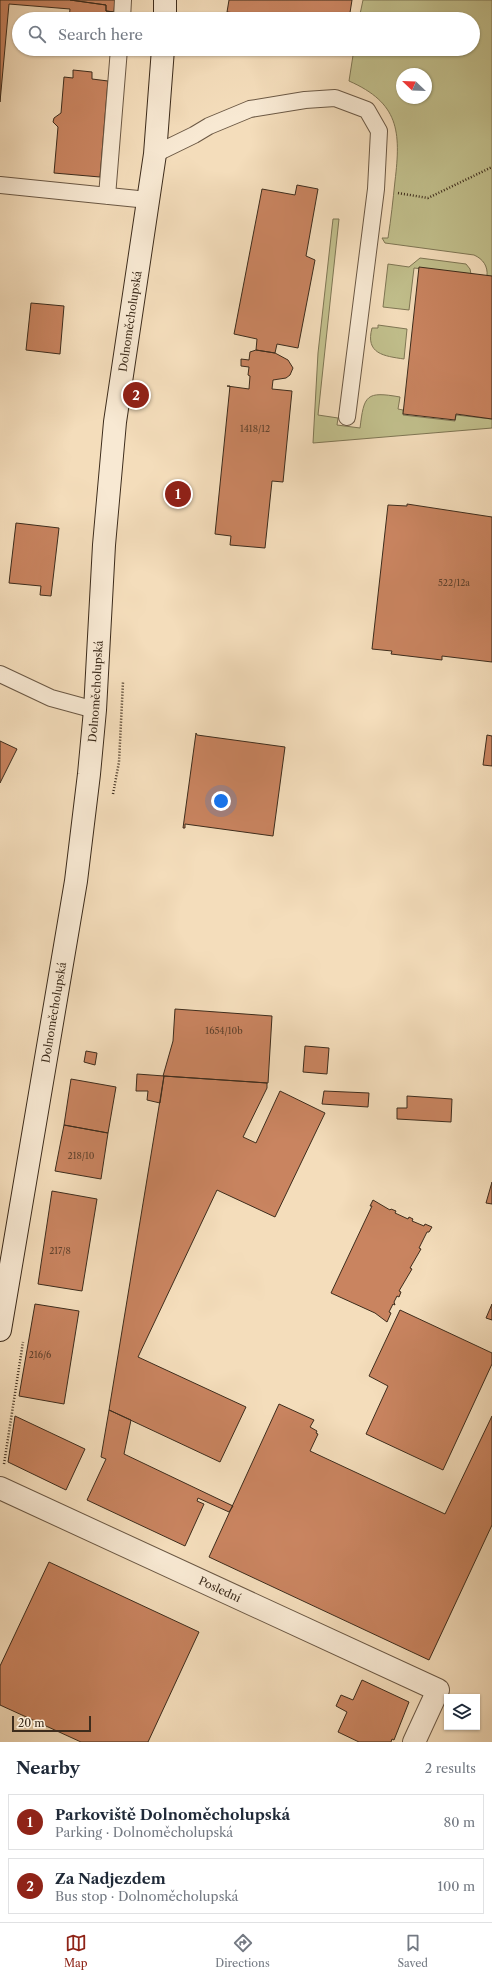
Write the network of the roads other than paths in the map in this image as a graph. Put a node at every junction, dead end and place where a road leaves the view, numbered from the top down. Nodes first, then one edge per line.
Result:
1 (123, 0) edge
2 (165, 0) edge
3 (122, 12) edge
4 (165, 12) edge
5 (118, 56) edge
6 (162, 56) edge
7 (155, 154) junction
8 (0, 185) edge
9 (106, 196) junction
10 (148, 200) junction
11 (347, 416) dead end
12 (0, 674) edge
13 (95, 710) junction
14 (0, 1330) edge
15 (0, 1488) edge
16 (414, 1742) edge

1 - 3 lane
2 - 4 street
5 - 9 lane
6 - 7 street, Dolnoměcholupská
7 - 10 street, Dolnoměcholupská
7 - 11 lane
8 - 9 lane
9 - 10 lane
10 - 13 street, Dolnoměcholupská
12 - 13 lane
13 - 14 street, Dolnoměcholupská
15 - 16 street, Poslední

